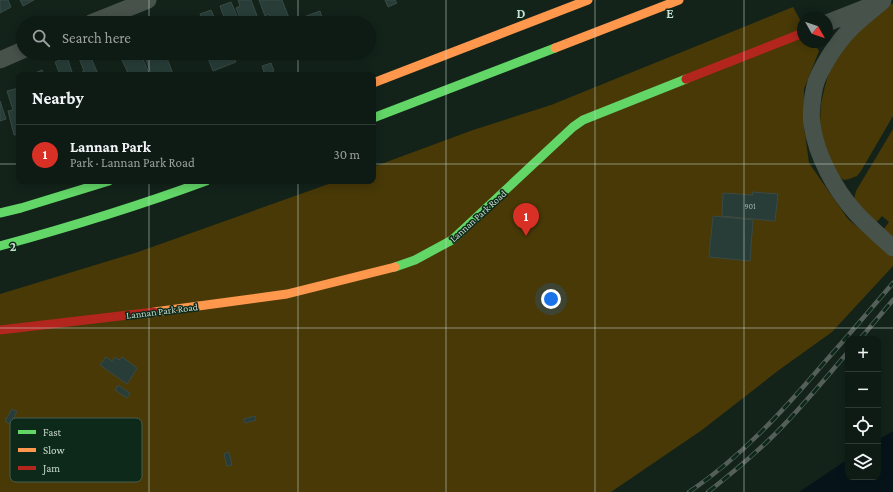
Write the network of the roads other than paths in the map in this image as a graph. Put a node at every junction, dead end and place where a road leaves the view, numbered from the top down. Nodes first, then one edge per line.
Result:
1 (148, 0) edge
2 (588, 0) edge
3 (678, 0) edge
4 (883, 0) edge
5 (108, 16) edge
6 (833, 21) edge
7 (797, 35) edge
8 (16, 53) edge
9 (0, 60) edge
10 (376, 82) edge
11 (376, 117) edge
12 (99, 184) edge
13 (198, 184) edge
14 (0, 214) edge
15 (0, 246) edge
16 (893, 248) edge
17 (0, 330) edge

1 - 5 street
2 - 10 main road
3 - 11 main road
4 - 6 street
4 - 16 street
7 - 17 main road, Lannan Park Road
8 - 9 street
12 - 14 main road
13 - 15 main road

